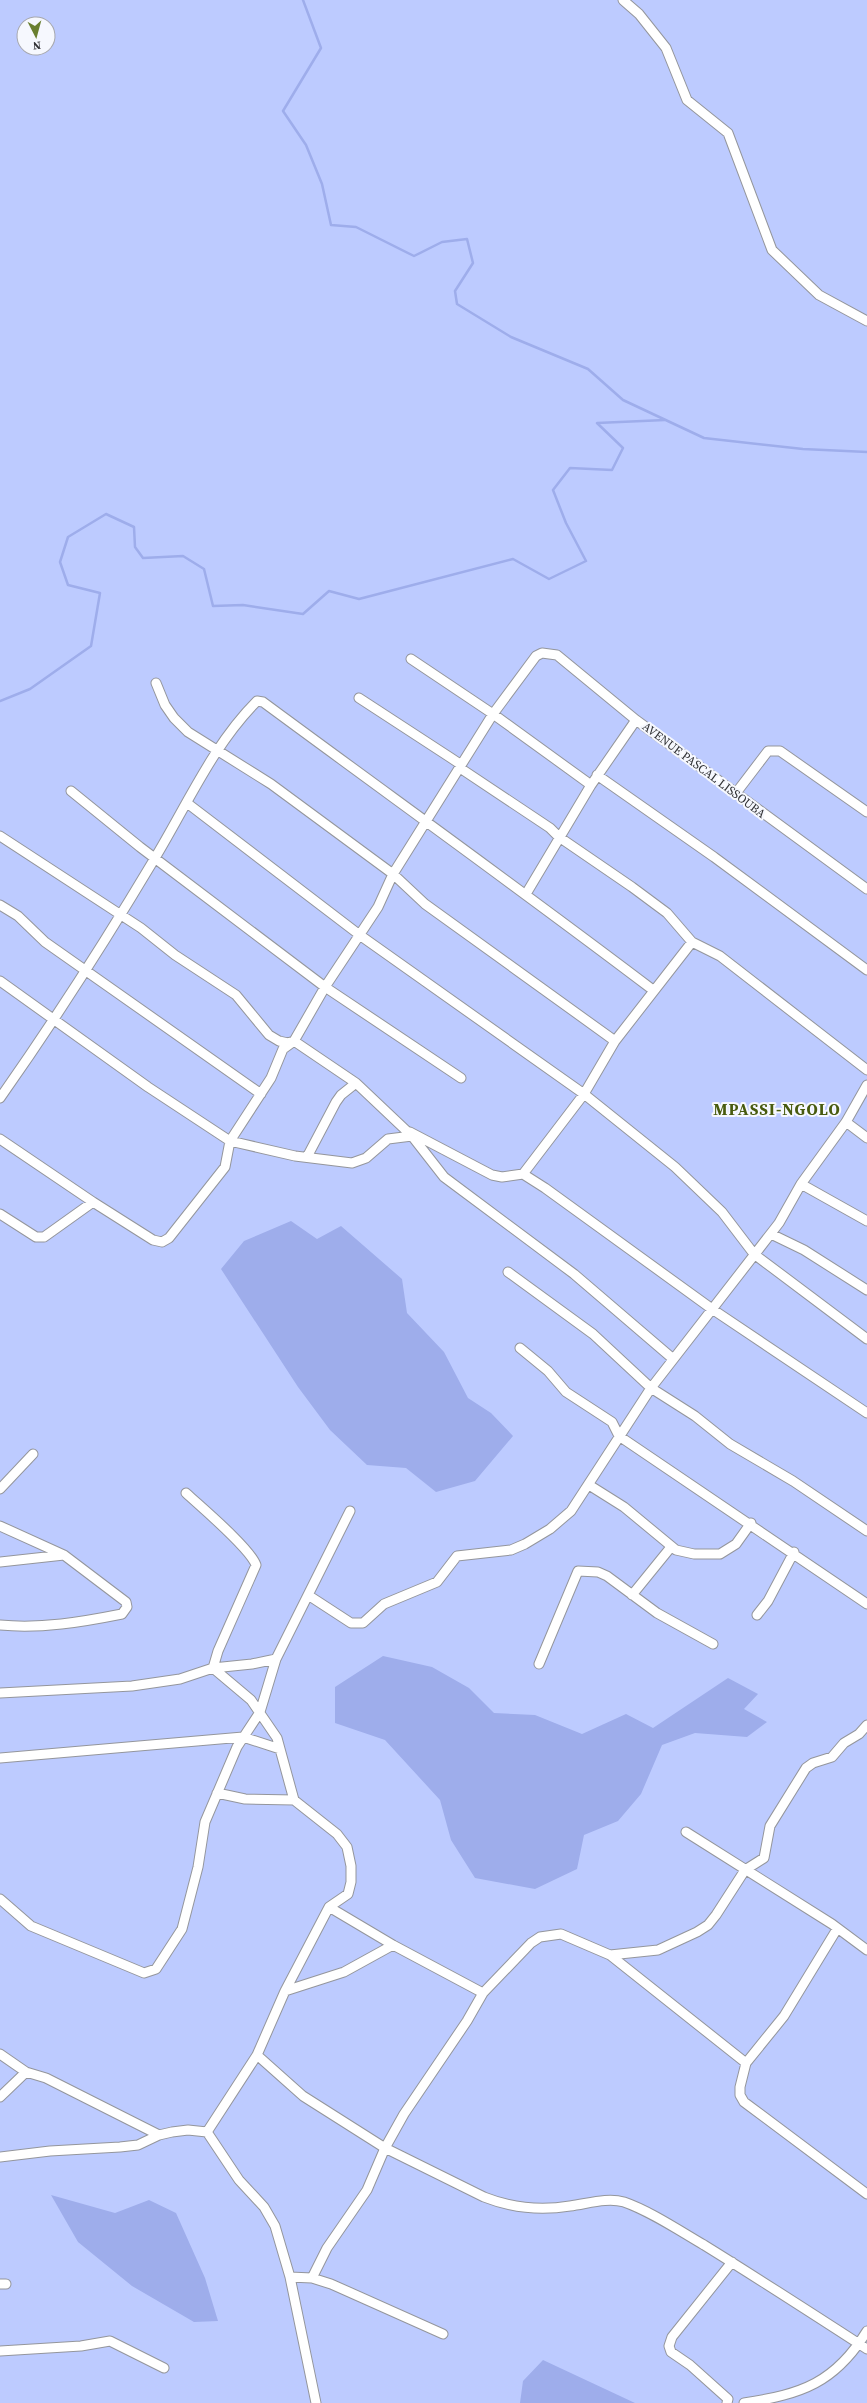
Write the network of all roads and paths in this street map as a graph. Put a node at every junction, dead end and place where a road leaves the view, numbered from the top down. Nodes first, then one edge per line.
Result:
1 (623, 0) edge
2 (867, 321) edge
3 (411, 659) dead end
4 (156, 683) dead end
5 (359, 698) dead end
6 (493, 714) junction
7 (636, 720) junction
8 (216, 751) junction
9 (460, 768) junction
10 (597, 775) junction
11 (591, 785) junction
12 (71, 791) dead end
13 (736, 793) junction
14 (187, 803) junction
15 (867, 812) edge
16 (426, 823) junction
17 (0, 836) edge
18 (559, 837) junction
19 (156, 857) junction
20 (393, 874) junction
21 (867, 889) edge
22 (526, 894) junction
23 (0, 904) edge
24 (120, 916) junction
25 (361, 936) junction
26 (692, 942) junction
27 (85, 970) junction
28 (867, 970) edge
29 (0, 981) edge
30 (325, 987) junction
31 (653, 990) junction
32 (54, 1021) junction
33 (294, 1041) junction
34 (615, 1041) junction
35 (867, 1070) edge
36 (461, 1078) dead end
37 (356, 1084) junction
38 (867, 1085) edge
39 (261, 1094) junction
40 (584, 1094) junction
41 (0, 1098) edge
42 (846, 1122) junction
43 (400, 1127) junction
44 (412, 1136) junction
45 (867, 1138) edge
46 (0, 1139) edge
47 (230, 1140) junction
48 (307, 1157) junction
49 (523, 1174) junction
50 (802, 1184) junction
51 (93, 1202) junction
52 (0, 1214) edge
53 (867, 1221) edge
54 (771, 1234) junction
55 (754, 1254) junction
56 (508, 1272) dead end
57 (867, 1290) edge
58 (712, 1309) junction
59 (867, 1339) edge
60 (520, 1348) dead end
61 (672, 1358) junction
62 (651, 1388) junction
63 (867, 1413) edge
64 (619, 1436) junction
65 (33, 1454) dead end
66 (589, 1485) junction
67 (0, 1489) edge
68 (186, 1493) dead end
69 (350, 1511) dead end
70 (751, 1524) junction
71 (0, 1526) edge
72 (867, 1531) edge
73 (671, 1547) junction
74 (794, 1552) junction
75 (64, 1555) junction
76 (0, 1562) edge
77 (308, 1595) junction
78 (632, 1595) junction
79 (867, 1604) edge
80 (757, 1615) dead end
81 (0, 1625) edge
82 (713, 1644) dead end
83 (276, 1659) junction
84 (539, 1664) dead end
85 (213, 1668) junction
86 (0, 1693) edge
87 (260, 1712) junction
88 (867, 1725) edge
89 (243, 1737) junction
90 (280, 1749) junction
91 (0, 1758) edge
92 (217, 1793) junction
93 (294, 1800) junction
94 (686, 1832) dead end
95 (745, 1870) junction
96 (0, 1899) edge
97 (329, 1908) junction
98 (837, 1929) junction
99 (393, 1946) junction
100 (867, 1950) edge
101 (610, 1955) junction
102 (285, 1991) junction
103 (483, 1993) junction
104 (0, 2054) edge
105 (257, 2055) junction
106 (746, 2063) junction
107 (26, 2072) junction
108 (0, 2097) edge
109 (207, 2132) junction
110 (159, 2135) junction
111 (385, 2148) junction
112 (0, 2158) edge
113 (867, 2194) edge
114 (732, 2262) junction
115 (290, 2277) junction
116 (312, 2278) junction
117 (867, 2331) edge
118 (443, 2334) dead end
119 (863, 2346) edge
120 (0, 2352) edge
121 (164, 2368) dead end
122 (316, 2403) edge
123 (727, 2403) edge
124 (744, 2403) edge

1 - 2 street
3 - 6 street
4 - 8 street
5 - 9 street
6 - 7 street, AVENUE PASCAL LISSOUBA
6 - 9 street
6 - 11 street
7 - 10 street
7 - 13 street, AVENUE PASCAL LISSOUBA
8 - 14 street
8 - 16 street
8 - 20 street
9 - 16 street
9 - 18 street
10 - 11 street
10 - 28 street
11 - 18 street
12 - 19 street
13 - 15 street
13 - 21 street, AVENUE PASCAL LISSOUBA
14 - 19 street
14 - 25 street
16 - 20 street
16 - 22 street
17 - 24 street
18 - 22 street
18 - 26 street
19 - 24 street
19 - 30 street
20 - 25 street
20 - 34 street
22 - 31 street
23 - 27 street
24 - 27 street
24 - 33 street
25 - 30 street
25 - 40 street
26 - 31 street
26 - 35 street
27 - 32 street
27 - 39 street
29 - 32 street
30 - 33 street
30 - 36 street
31 - 34 street
32 - 41 street
32 - 47 street
33 - 37 street
33 - 39 street
34 - 40 street
37 - 43 street
37 - 48 street
38 - 42 street
39 - 47 street
40 - 49 street
40 - 55 street
42 - 45 street
42 - 50 street
43 - 44 street
43 - 49 street
44 - 48 street
44 - 61 street
46 - 51 street
47 - 48 street
47 - 51 street
49 - 58 street
50 - 53 street
50 - 54 street
51 - 52 street
54 - 55 street
54 - 57 street
55 - 58 street
55 - 59 street
56 - 62 street
58 - 61 street
58 - 63 street
60 - 64 street
61 - 62 street
62 - 64 street
62 - 72 street
64 - 66 street
64 - 70 street
65 - 67 street
66 - 73 street
66 - 77 street
68 - 85 street
69 - 77 street
70 - 73 street
70 - 74 street
71 - 75 street
73 - 78 street
74 - 79 street
74 - 80 street
75 - 76 street
75 - 81 street
77 - 83 street
78 - 82 street
78 - 84 street
83 - 85 street
83 - 87 street
85 - 86 street
85 - 87 street
87 - 89 street
87 - 90 street
88 - 95 street
89 - 90 street
89 - 91 street
89 - 92 street
90 - 93 street
92 - 93 street
92 - 96 street
93 - 97 street
94 - 95 street
95 - 98 street
95 - 101 street
97 - 99 street
97 - 102 street
98 - 100 street
98 - 106 street
99 - 102 street
99 - 103 street
101 - 103 street
101 - 106 street
102 - 105 street
103 - 111 street
104 - 107 street
105 - 109 street
105 - 111 street
106 - 113 street
107 - 108 street
107 - 110 street
109 - 110 street
109 - 115 street
110 - 112 street
111 - 114 street
111 - 116 street
114 - 119 street
114 - 123 street
115 - 116 street
115 - 122 street
116 - 118 street
117 - 119 street
119 - 124 street
120 - 121 street

